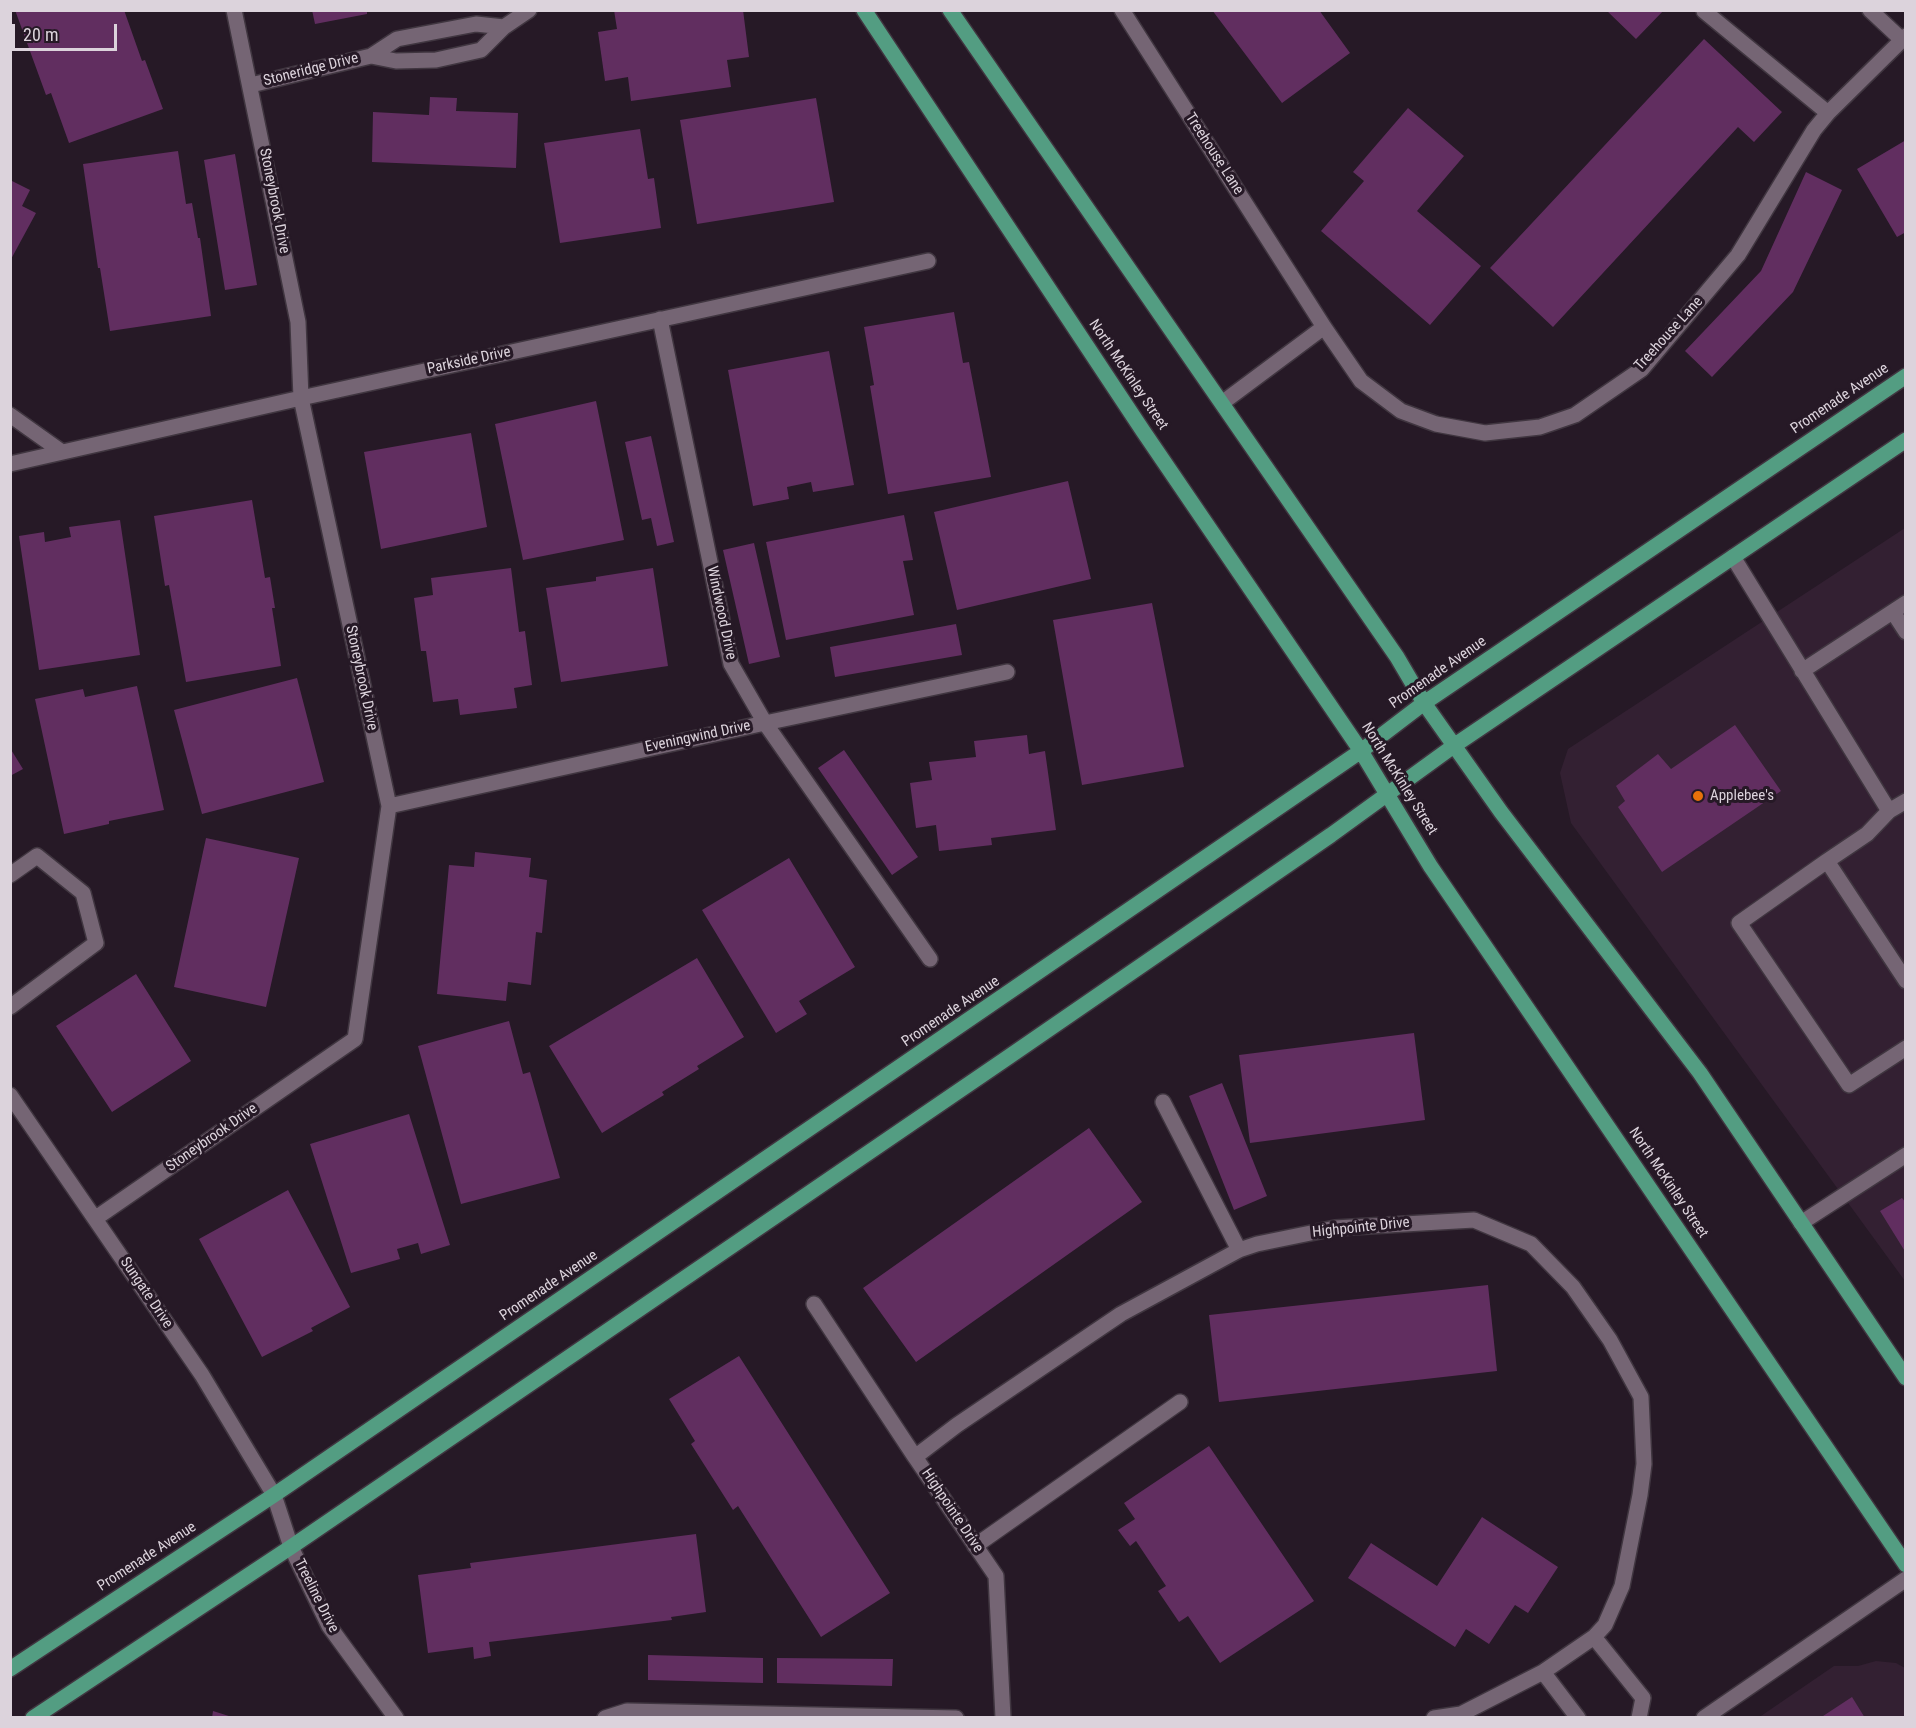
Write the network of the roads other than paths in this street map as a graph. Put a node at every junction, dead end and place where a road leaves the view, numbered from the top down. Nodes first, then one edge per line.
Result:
1 (234, 10) edge
2 (529, 10) edge
3 (864, 10) edge
4 (950, 10) edge
5 (1122, 10) edge
6 (1869, 10) edge
7 (1704, 11) edge
8 (504, 27) junction
9 (1903, 37) edge
10 (371, 56) junction
11 (251, 85) junction
12 (1828, 113) junction
13 (928, 261) dead end
14 (660, 319) junction
15 (1324, 327) junction
16 (1905, 376) edge
17 (301, 398) junction
18 (1222, 403) junction
19 (10, 415) edge
20 (1905, 440) edge
21 (62, 452) junction
22 (10, 464) edge
23 (1733, 557) junction
24 (1899, 608) edge
25 (1905, 632) edge
26 (1802, 671) junction
27 (1007, 672) dead end
28 (1424, 703) junction
29 (765, 723) junction
30 (1455, 745) junction
31 (1362, 751) junction
32 (1388, 795) junction
33 (1905, 801) edge
34 (389, 806) junction
35 (1888, 811) junction
36 (1827, 861) junction
37 (10, 875) edge
38 (930, 958) dead end
39 (1905, 981) edge
40 (10, 1006) edge
41 (1905, 1048) edge
42 (10, 1095) edge
43 (1163, 1102) dead end
44 (1905, 1155) edge
45 (96, 1218) junction
46 (1801, 1223) junction
47 (1239, 1250) junction
48 (814, 1304) dead end
49 (1905, 1378) edge
50 (1180, 1402) dead end
51 (915, 1457) junction
52 (274, 1495) junction
53 (975, 1545) junction
54 (291, 1547) junction
55 (1905, 1565) edge
56 (1905, 1579) edge
57 (1594, 1637) junction
58 (10, 1669) edge
59 (1543, 1672) junction
60 (33, 1718) edge
61 (396, 1718) edge
62 (605, 1718) edge
63 (956, 1718) edge
64 (1004, 1718) edge
65 (1434, 1718) edge
66 (1578, 1718) edge
67 (1639, 1718) edge
68 (1704, 1718) edge

1 - 11 street, Stoneybrook Drive
2 - 8 street, Stoneridge Drive
3 - 31 main road, North McKinley Street
4 - 18 main road
5 - 15 street, Treehouse Lane
6 - 9 street
7 - 12 street
8 - 10 street, Stoneridge Drive
8 - 10 street, Stoneridge Drive
9 - 12 street, Treehouse Lane
10 - 11 street, Stoneridge Drive
11 - 17 street, Stoneybrook Drive
12 - 15 street, Treehouse Lane
13 - 14 street, Parkside Drive
14 - 17 street, Parkside Drive
14 - 29 street, Windwood Drive
15 - 18 street
16 - 28 main road, Promenade Avenue
17 - 21 street, Parkside Drive
17 - 34 street, Stoneybrook Drive
18 - 28 main road
19 - 21 street
20 - 23 main road
21 - 22 street, Parkside Drive
23 - 26 street
23 - 30 main road
24 - 25 street
24 - 26 street
26 - 35 street
27 - 29 street, Eveningwind Drive
28 - 30 main road
28 - 31 main road, Promenade Avenue
29 - 34 street, Eveningwind Drive
29 - 38 street, Windwood Drive
30 - 32 main road
30 - 46 main road
31 - 32 main road, North McKinley Street
31 - 52 main road, Promenade Avenue
32 - 54 main road
32 - 55 main road, North McKinley Street
33 - 35 street
34 - 45 street, Stoneybrook Drive
35 - 36 street
36 - 39 street
36 - 41 street
37 - 40 street
42 - 45 street, Sungate Drive
43 - 47 street
44 - 46 street
45 - 52 street, Sungate Drive
46 - 49 main road
47 - 51 street, Highpointe Drive
47 - 57 street, Highpointe Drive
48 - 51 street
50 - 53 street
51 - 53 street, Highpointe Drive
52 - 54 street, Treeline Drive
52 - 58 main road, Promenade Avenue
53 - 64 street, Highpointe Drive
54 - 60 main road
54 - 61 street, Treeline Drive
56 - 68 street
57 - 59 street, Highpointe Drive
57 - 67 street
59 - 65 street, Highpointe Drive
59 - 66 street
62 - 63 street

